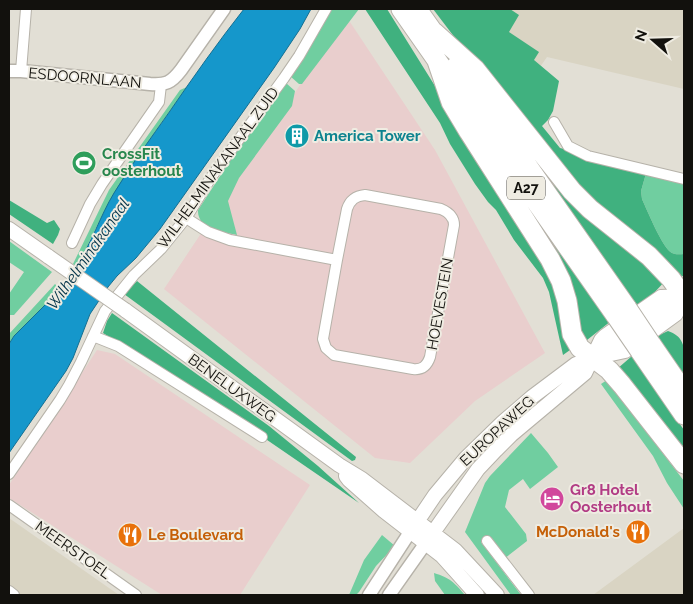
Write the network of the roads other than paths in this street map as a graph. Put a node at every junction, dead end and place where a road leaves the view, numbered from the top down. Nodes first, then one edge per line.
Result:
1 (26, 9) edge
2 (224, 9) edge
3 (326, 9) edge
4 (401, 9) edge
5 (417, 9) edge
6 (434, 32) junction
7 (437, 61) junction
8 (15, 71) edge
9 (161, 85) junction
10 (554, 122) dead end
11 (684, 179) edge
12 (186, 218) junction
13 (9, 229) edge
14 (72, 243) dead end
15 (337, 260) junction
16 (684, 296) edge
17 (621, 312) junction
18 (93, 336) junction
19 (645, 347) junction
20 (593, 358) junction
21 (684, 392) edge
22 (684, 414) edge
23 (262, 437) dead end
24 (684, 464) edge
25 (9, 474) edge
26 (9, 505) edge
27 (414, 526) junction
28 (429, 538) junction
29 (487, 541) dead end
30 (9, 591) edge
31 (14, 595) edge
32 (136, 595) edge
33 (369, 595) edge
34 (389, 595) edge
35 (477, 595) edge
36 (496, 595) edge
37 (529, 595) edge

1 - 8 street
2 - 9 street
3 - 12 street, WILHELMINAKANAAL ZUID
4 - 7 highway, A27
5 - 6 highway, A27
6 - 16 highway, A27
6 - 17 highway, A27
7 - 17 highway, A27
7 - 20 highway, A27
8 - 9 street, ESDOORNLAAN
9 - 14 street
10 - 11 street
12 - 15 street
12 - 18 street, WILHELMINAKANAAL ZUID
13 - 27 main road, BENELUXWEG, bridge
15 - 15 street, HOEVESTEIN
16 - 20 main road, EUROPAWEG
16 - 20 main road, EUROPAWEG
17 - 19 highway, A27, bridge
18 - 23 street
18 - 25 street, WILHELMINAKANAAL ZUID
19 - 21 highway, A27
19 - 22 highway, A27
20 - 24 highway, A27
20 - 27 main road, EUROPAWEG
20 - 28 main road, EUROPAWEG
26 - 32 street, MEERSTOEL
27 - 28 main road, BENELUXWEG
27 - 33 street, EUROPAWEG
28 - 34 street, EUROPAWEG
28 - 35 main road, BENELUXWEG
28 - 36 main road, BENELUXWEG
29 - 37 street
30 - 31 street

